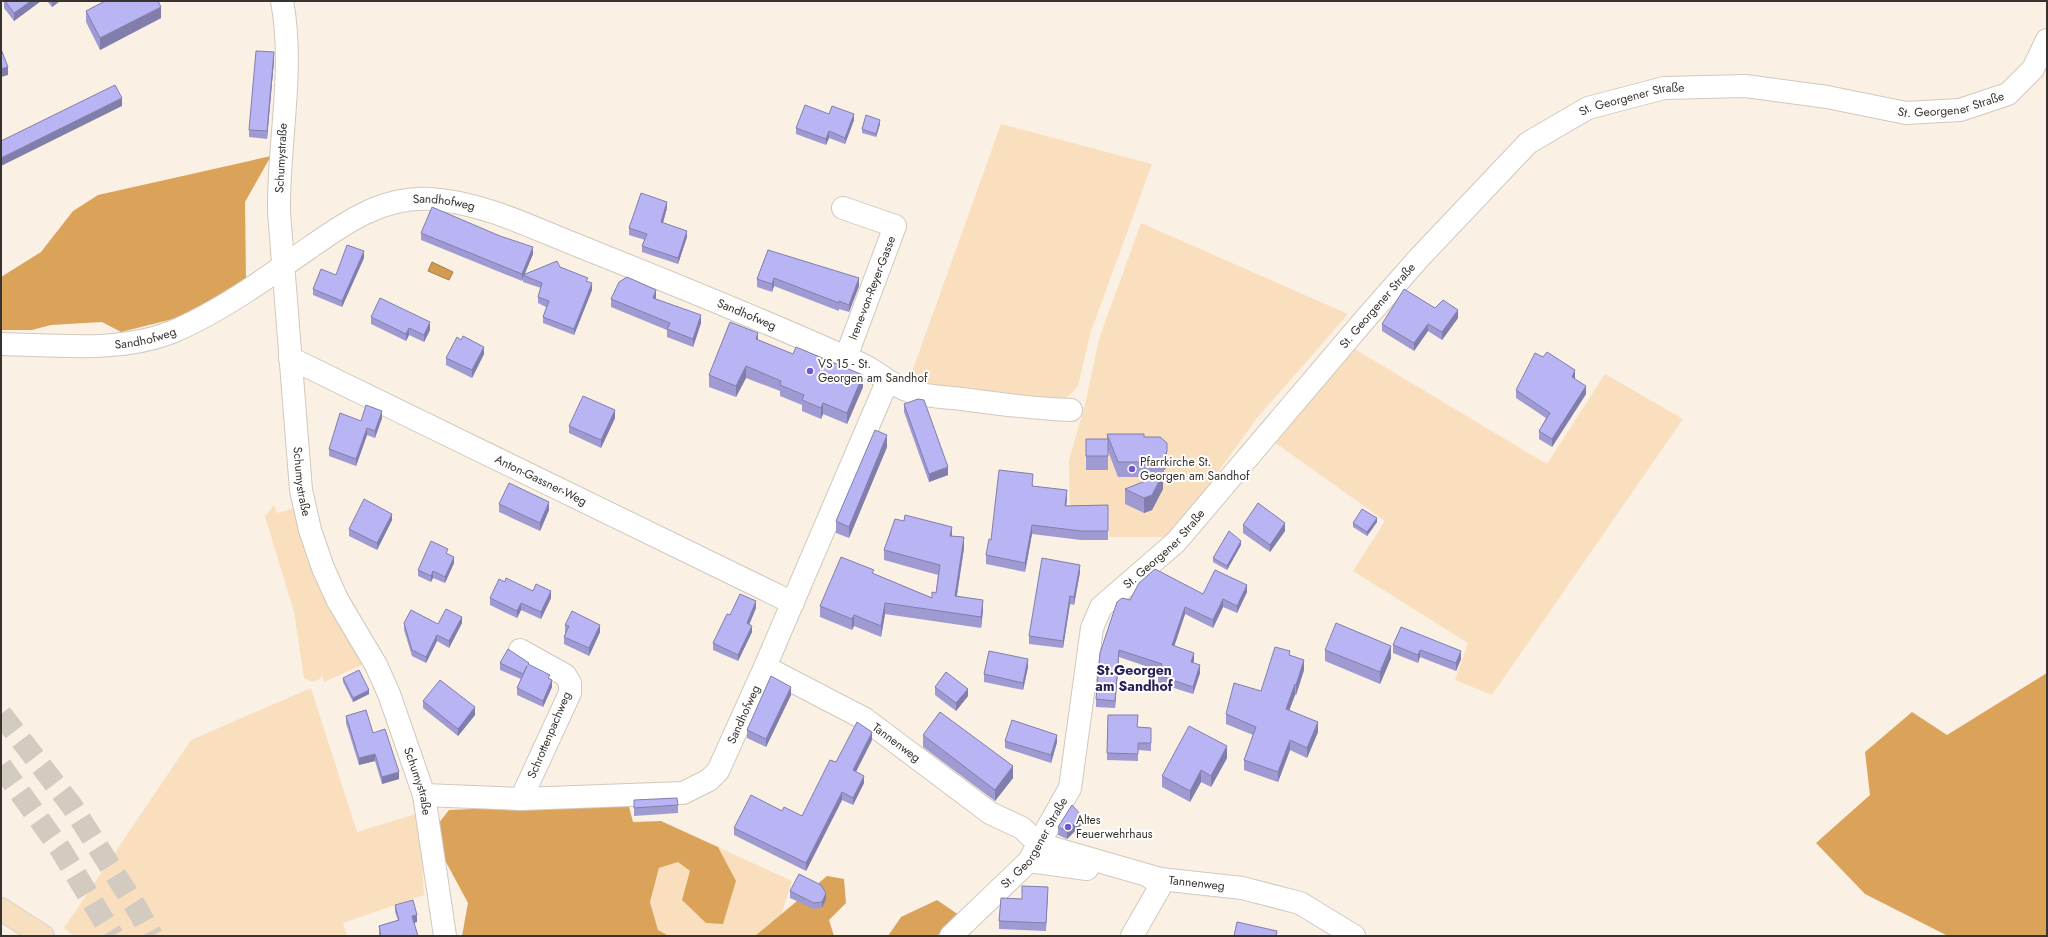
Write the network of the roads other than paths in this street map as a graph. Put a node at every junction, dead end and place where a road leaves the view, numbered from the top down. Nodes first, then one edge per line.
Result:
1 (282, 1) edge
2 (2047, 40) edge
3 (843, 208) dead end
4 (282, 267) junction
5 (1, 344) edge
6 (846, 357) junction
7 (290, 358) junction
8 (887, 382) junction
9 (1071, 410) dead end
10 (793, 603) junction
11 (520, 650) dead end
12 (765, 667) junction
13 (424, 795) junction
14 (521, 799) junction
15 (1034, 853) junction
16 (1164, 880) junction
17 (1, 909) edge
18 (43, 936) edge
19 (445, 936) edge
20 (951, 936) edge
21 (1132, 936) edge
22 (1354, 936) edge

1 - 4 street, Schumystraße
2 - 15 street, St. Georgener Straße
3 - 6 street, Irene-von-Reyer-Gasse
4 - 5 street, Sandhofweg
4 - 6 street, Sandhofweg
4 - 7 street, Schumystraße
6 - 8 street, Sandhofweg
7 - 10 street, Anton-Gassner-Weg
7 - 13 street, Schumystraße
8 - 9 street, Sandhofweg
8 - 10 street, Sandhofweg
10 - 12 street, Sandhofweg
11 - 14 street, Schrottenpachweg
12 - 14 street, Sandhofweg
12 - 15 street, Tannenweg
13 - 14 street, Sandhofweg
13 - 19 street, Schumystraße
15 - 16 street, Tannenweg
15 - 20 street, St. Georgener Straße
16 - 21 street
16 - 22 street, Tannenweg
17 - 18 main road

